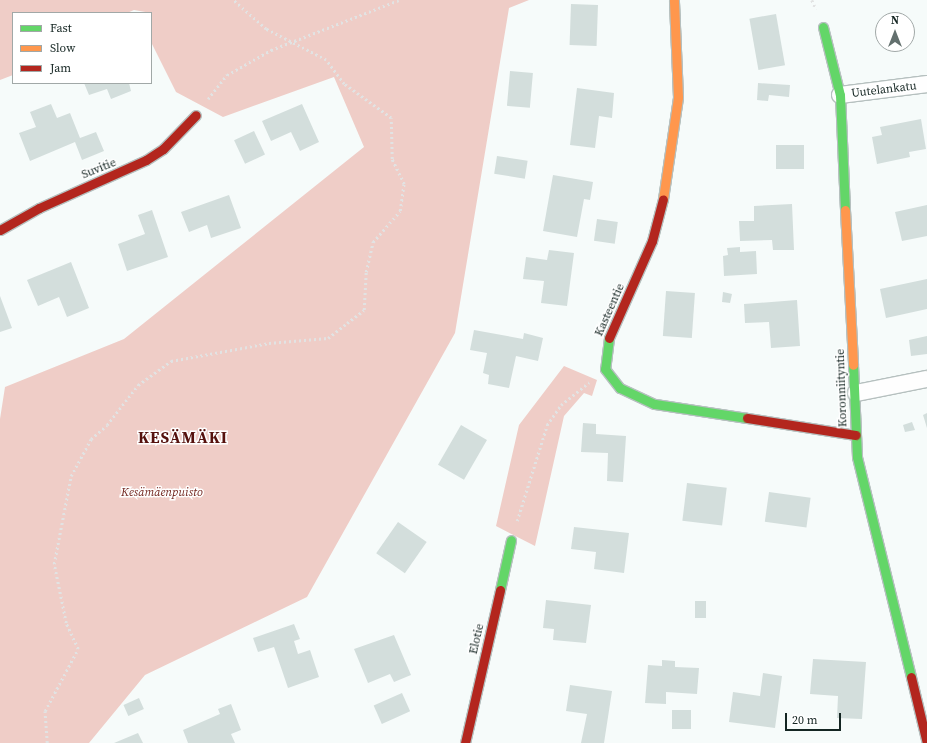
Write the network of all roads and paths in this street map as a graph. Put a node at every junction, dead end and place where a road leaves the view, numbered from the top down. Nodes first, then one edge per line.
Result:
1 (233, 0) edge
2 (399, 0) edge
3 (674, 0) edge
4 (823, 27) dead end
5 (294, 42) junction
6 (927, 84) edge
7 (840, 95) junction
8 (196, 115) joint
9 (0, 230) edge
10 (605, 369) junction
11 (927, 379) edge
12 (856, 393) junction
13 (856, 435) junction
14 (511, 540) joint
15 (47, 743) edge
16 (465, 743) edge
17 (927, 743) edge

1 - 5 path
2 - 5 path
3 - 10 street, Kasteentie
4 - 7 street, Koronniityntie
5 - 8 path
5 - 15 path
6 - 7 street, Uutelankatu
7 - 12 street, Koronniityntie
8 - 9 street, Suvitie
10 - 13 street
10 - 14 path
11 - 12 street
12 - 13 street, Koronniityntie
13 - 17 street, Koronniityntie
14 - 16 street, Elotie

